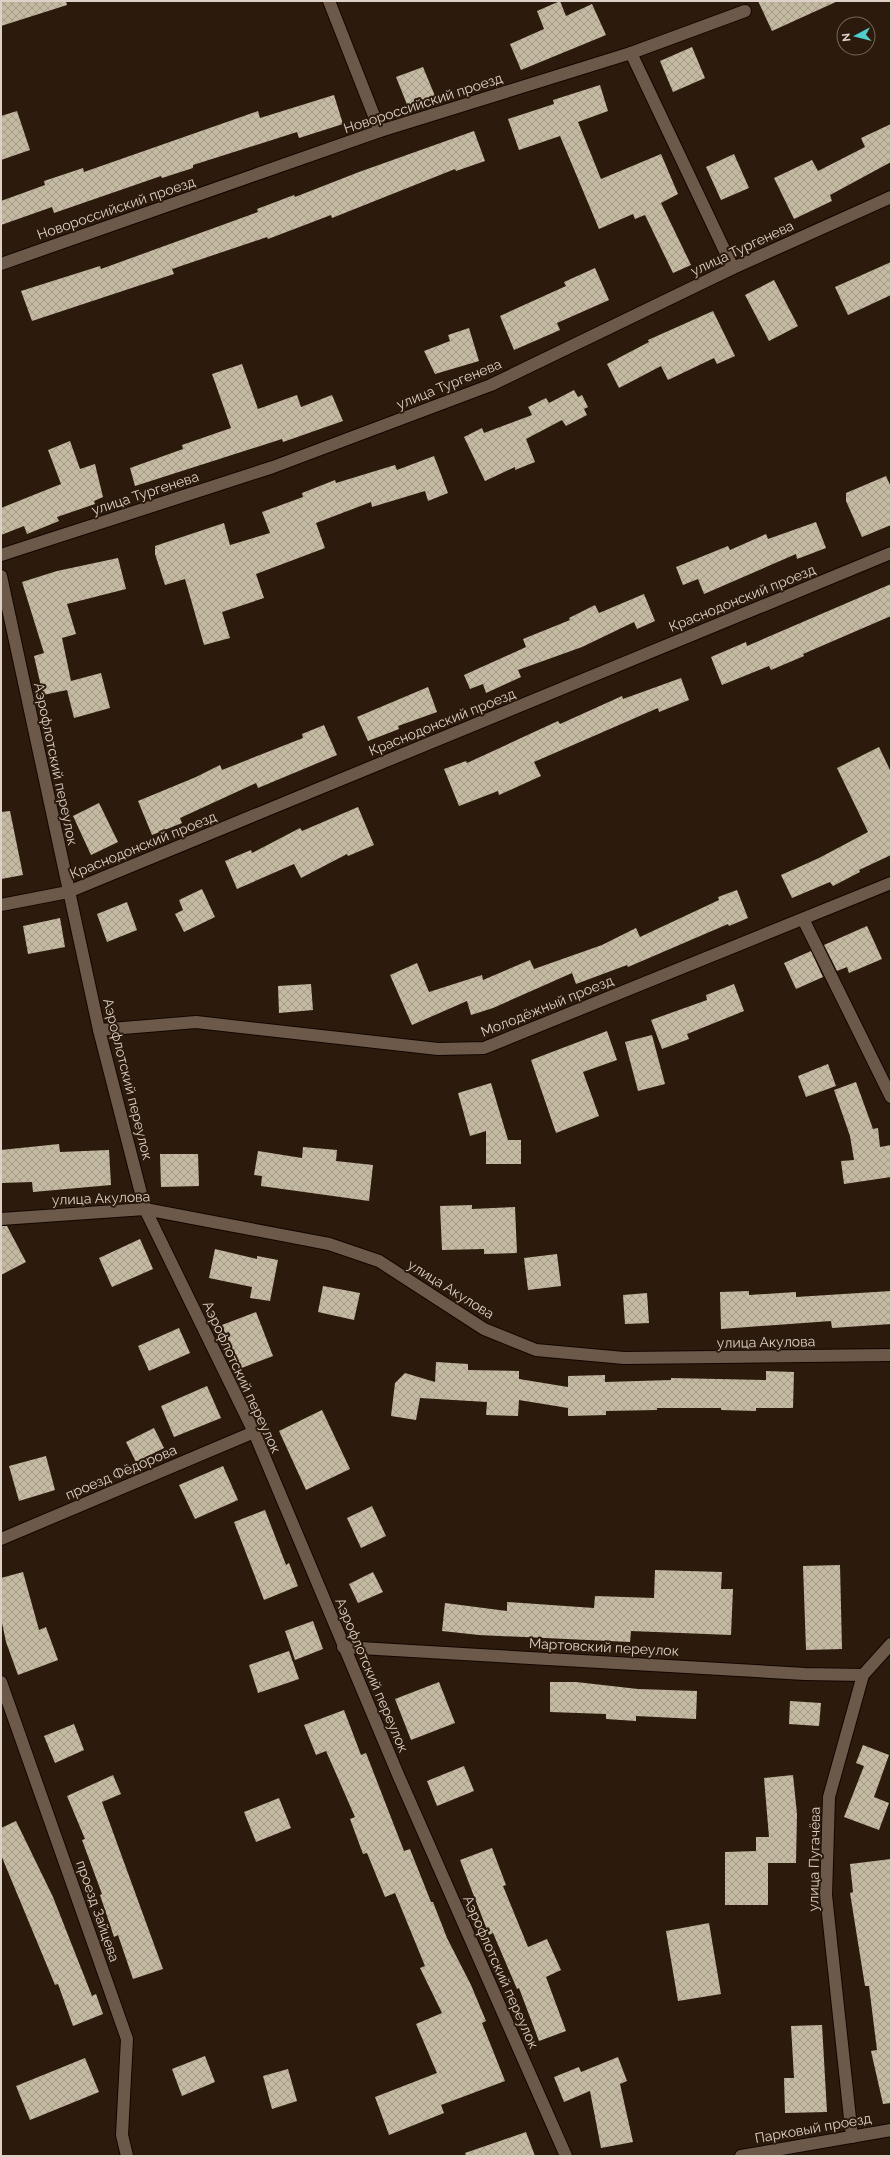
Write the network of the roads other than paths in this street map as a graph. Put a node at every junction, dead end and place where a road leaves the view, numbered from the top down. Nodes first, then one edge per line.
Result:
1 (329, 1) edge
2 (745, 11) dead end
3 (631, 53) junction
4 (380, 131) junction
5 (891, 197) edge
6 (1, 264) edge
7 (733, 268) junction
8 (891, 553) edge
9 (1, 555) edge
10 (1, 576) edge
11 (891, 883) edge
12 (68, 892) junction
13 (1, 905) edge
14 (803, 919) junction
15 (99, 1030) junction
16 (891, 1097) edge
17 (145, 1209) junction
18 (1, 1219) edge
19 (891, 1355) edge
20 (254, 1432) junction
21 (1, 1539) edge
22 (891, 1644) edge
23 (343, 1647) junction
24 (863, 1675) junction
25 (1, 1682) edge
26 (891, 2130) edge
27 (852, 2137) junction
28 (127, 2156) edge
29 (566, 2156) edge
30 (741, 2156) edge

1 - 4 street
2 - 3 street, Новороссийский проезд
3 - 4 street, Новороссийский проезд
3 - 7 street
4 - 6 street, Новороссийский проезд
5 - 7 street, улица Тургенева
7 - 9 street, улица Тургенева
8 - 12 street, Краснодонский проезд
10 - 12 street, Аэрофлотский переулок
11 - 14 street, Молодёжный проезд
12 - 13 street, Краснодонский проезд
12 - 15 street, Аэрофлотский переулок
14 - 15 street, Молодёжный проезд
14 - 16 street
15 - 17 street, Аэрофлотский переулок
17 - 18 street, улица Акулова
17 - 19 street, улица Акулова
17 - 20 street, Аэрофлотский переулок
20 - 21 street, проезд Фёдорова
20 - 23 street, Аэрофлотский переулок
22 - 24 street, улица Пугачёва
23 - 24 street, Мартовский переулок
23 - 29 street, Аэрофлотский переулок
24 - 27 street, улица Пугачёва
25 - 28 street, проезд Зайцева
26 - 27 street, Парковый проезд
27 - 30 street, Парковый проезд

